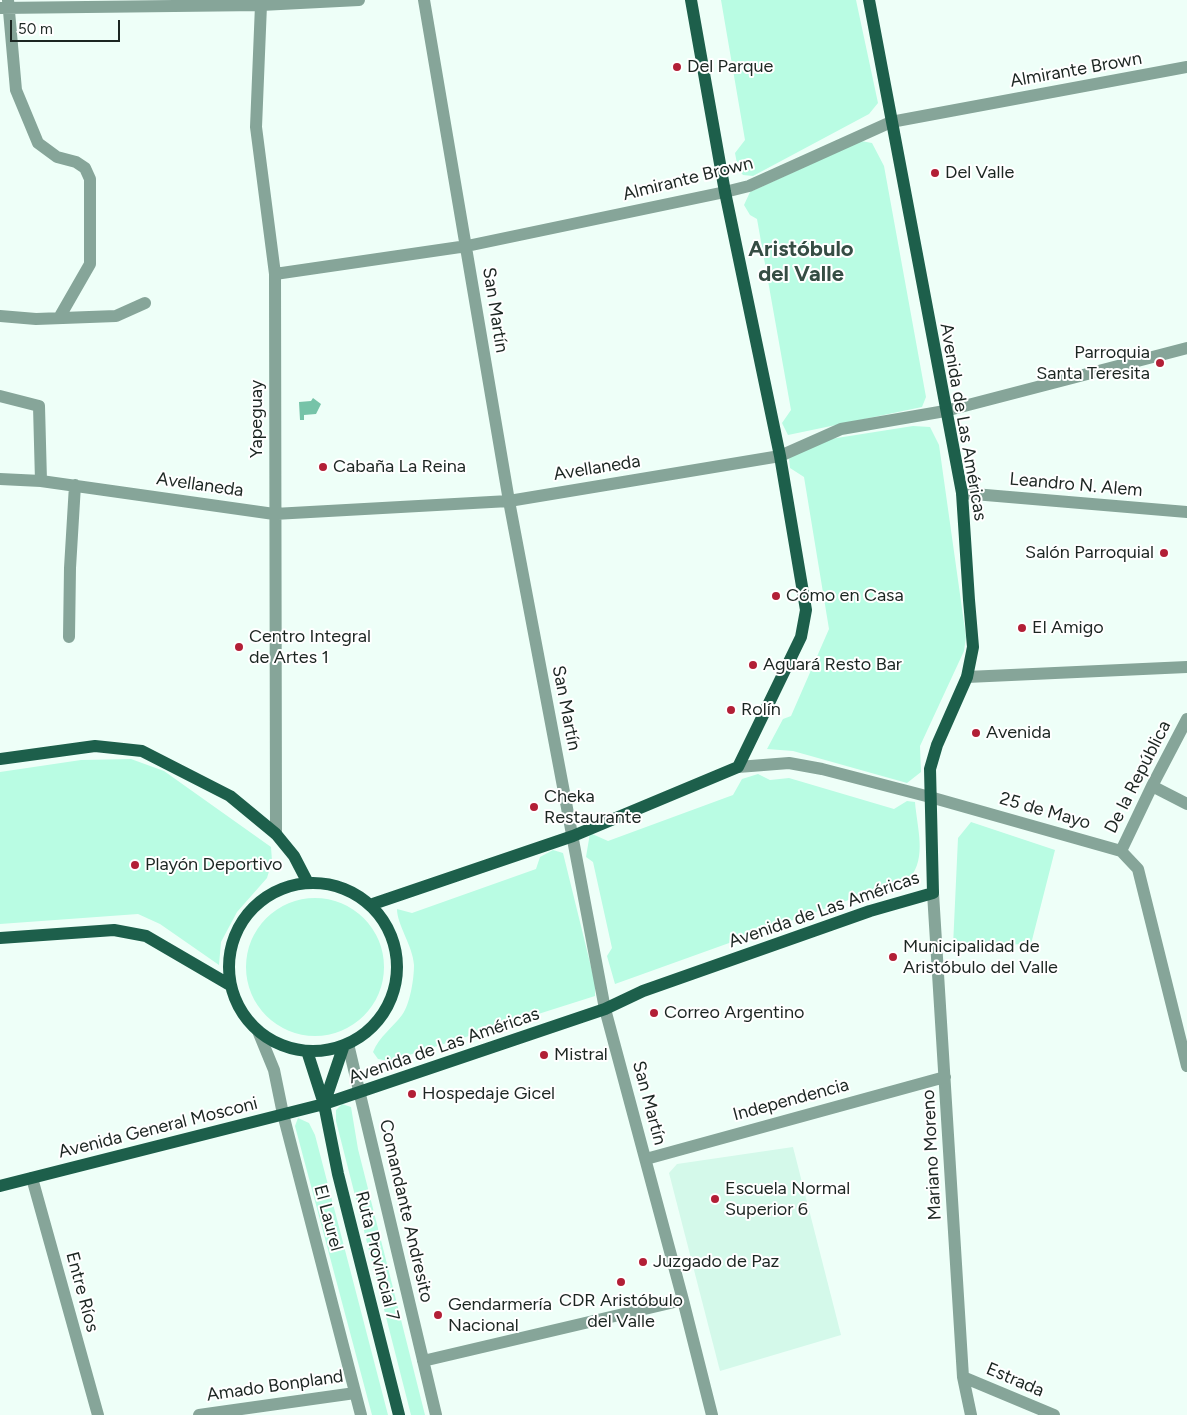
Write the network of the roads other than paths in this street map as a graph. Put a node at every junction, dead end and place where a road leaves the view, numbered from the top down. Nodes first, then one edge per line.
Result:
1 (359, 0) edge
2 (424, 0) edge
3 (692, 0) edge
4 (869, 0) edge
5 (5, 5) edge
6 (261, 5) junction
7 (1187, 67) edge
8 (891, 122) junction
9 (724, 192) junction
10 (467, 246) junction
11 (275, 274) junction
12 (145, 303) dead end
13 (0, 316) edge
14 (60, 318) junction
15 (1187, 348) edge
16 (0, 396) edge
17 (945, 411) junction
18 (780, 456) junction
19 (0, 479) edge
20 (41, 481) junction
21 (75, 485) junction
22 (962, 493) junction
23 (509, 501) junction
24 (1187, 512) edge
25 (274, 514) junction
26 (69, 637) dead end
27 (1187, 666) edge
28 (967, 677) junction
29 (1187, 719) edge
30 (0, 759) edge
31 (738, 767) junction
32 (1152, 786) junction
33 (930, 796) junction
34 (1187, 804) edge
35 (276, 834) junction
36 (573, 836) junction
37 (1121, 851) junction
38 (308, 883) junction
39 (933, 892) junction
40 (370, 905) junction
41 (0, 938) edge
42 (230, 985) junction
43 (605, 1009) junction
44 (258, 1031) junction
45 (346, 1045) junction
46 (307, 1051) junction
47 (1187, 1066) edge
48 (945, 1077) junction
49 (360, 1093) junction
50 (324, 1104) junction
51 (283, 1114) junction
52 (646, 1159) junction
53 (32, 1178) junction
54 (0, 1186) edge
55 (684, 1300) junction
56 (423, 1361) junction
57 (963, 1377) junction
58 (355, 1393) junction
59 (98, 1415) edge
60 (199, 1415) edge
61 (361, 1415) edge
62 (399, 1415) edge
63 (436, 1415) edge
64 (712, 1415) edge
65 (971, 1415) edge
66 (1054, 1415) edge

1 - 6 street
2 - 10 street, San Martín
3 - 9 main road
4 - 8 main road, Avenida de Las Américas
5 - 6 street
5 - 14 street
6 - 11 street, Yapeguay
7 - 8 street, Almirante Brown
8 - 9 street, Almirante Brown
8 - 17 main road, Avenida de Las Américas
9 - 10 street, Almirante Brown
9 - 18 main road
10 - 11 street, Almirante Brown
10 - 23 street, San Martín
11 - 25 street, Yapeguay
12 - 14 street
13 - 14 street
15 - 17 street, Avellaneda
16 - 20 street
17 - 18 street, Avellaneda
17 - 22 main road, Avenida de Las Américas
18 - 23 street, Avellaneda
18 - 31 main road
19 - 20 street, Avellaneda
20 - 21 street, Avellaneda
21 - 25 street, Avellaneda
21 - 26 street
22 - 24 street, Leandro N. Alem
22 - 28 main road, Avenida de Las Américas
23 - 25 street, Avellaneda
23 - 36 street, San Martín
25 - 35 street, Yapeguay
27 - 28 street
28 - 33 main road, Avenida de Las Américas
29 - 32 street, De la República
30 - 35 main road
31 - 33 street, 25 de Mayo
31 - 36 main road
32 - 34 street
32 - 37 street, De la República
33 - 37 street, 25 de Mayo
33 - 39 main road, Avenida de Las Américas
35 - 38 main road
36 - 40 main road
36 - 43 street, San Martín
37 - 47 street
38 - 40 main road
38 - 42 main road
39 - 43 main road, Avenida de Las Américas
39 - 48 street, Mariano Moreno
40 - 45 main road
41 - 42 main road
42 - 44 main road
43 - 49 main road, Avenida de Las Américas
43 - 52 street, San Martín
44 - 46 main road
44 - 51 street, El Laurel
45 - 46 main road
45 - 49 street, Comandante Andresito
45 - 50 main road
46 - 50 main road, Ruta Provincial 7
48 - 52 street, Independencia
48 - 57 street, Mariano Moreno
49 - 50 main road, Avenida de Las Américas
49 - 56 street, Comandante Andresito
50 - 51 main road, Avenida General Mosconi
50 - 62 main road, Ruta Provincial 7
51 - 53 main road, Avenida General Mosconi
51 - 58 street, El Laurel
52 - 55 street, San Martín
53 - 54 main road, Avenida General Mosconi
53 - 59 street, Entre Ríos
55 - 56 street
55 - 64 street, San Martín
56 - 63 street, Comandante Andresito
57 - 65 street, Mariano Moreno
57 - 66 street, Estrada
58 - 60 street, Amado Bonpland
58 - 61 street, El Laurel

